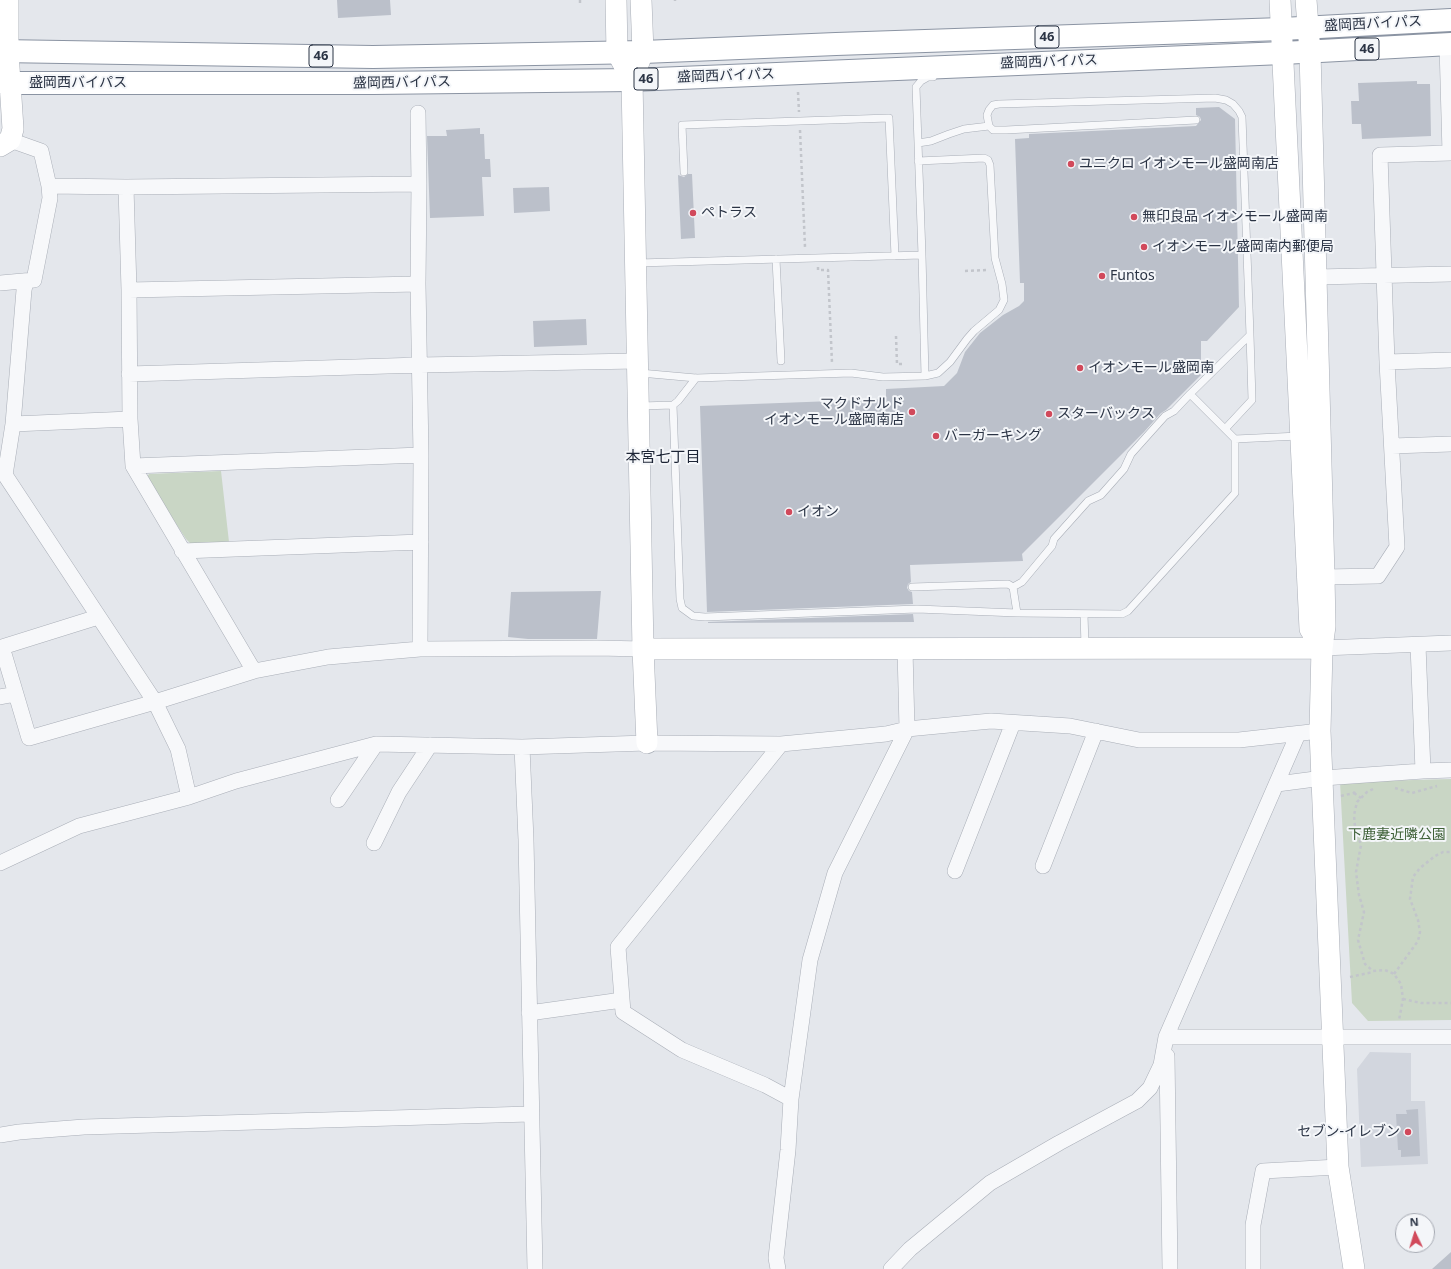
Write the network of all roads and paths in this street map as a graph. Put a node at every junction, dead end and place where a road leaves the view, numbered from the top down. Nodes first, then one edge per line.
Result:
1 (8, 0) edge
2 (580, 0) edge
3 (616, 0) edge
4 (641, 0) edge
5 (1280, 0) edge
6 (1306, 0) edge
7 (580, 4) dead end
8 (1451, 20) edge
9 (1308, 28) junction
10 (1282, 29) junction
11 (1449, 44) edge
12 (4, 51) edge
13 (617, 52) junction
14 (643, 52) junction
15 (1310, 52) junction
16 (1283, 53) junction
17 (1045, 62) junction
18 (997, 72) dead end
19 (943, 76) dead end
20 (632, 80) junction
21 (5, 83) edge
22 (798, 92) dead end
23 (799, 112) dead end
24 (418, 113) dead end
25 (1196, 120) dead end
26 (989, 126) junction
27 (800, 127) dead end
28 (5, 143) edge
29 (918, 143) junction
30 (1451, 153) edge
31 (918, 161) junction
32 (684, 172) dead end
33 (419, 184) junction
34 (50, 186) junction
35 (126, 186) junction
36 (811, 247) dead end
37 (895, 256) junction
38 (922, 256) junction
39 (776, 259) junction
40 (635, 263) junction
41 (818, 266) dead end
42 (965, 271) dead end
43 (1451, 274) edge
44 (991, 275) dead end
45 (1383, 276) junction
46 (1316, 277) junction
47 (26, 281) junction
48 (0, 283) edge
49 (418, 284) junction
50 (129, 290) junction
51 (1317, 318) junction
52 (1250, 335) junction
53 (896, 336) dead end
54 (1451, 360) edge
55 (781, 361) dead end
56 (1387, 362) junction
57 (832, 363) dead end
58 (904, 364) dead end
59 (420, 365) junction
60 (637, 367) junction
61 (129, 374) junction
62 (925, 376) junction
63 (696, 378) junction
64 (1190, 394) junction
65 (673, 405) junction
66 (638, 406) junction
67 (130, 419) junction
68 (13, 424) junction
69 (1225, 429) junction
70 (1301, 436) junction
71 (1235, 439) junction
72 (1451, 444) edge
73 (1392, 446) junction
74 (421, 456) junction
75 (133, 466) junction
76 (2, 475) edge
77 (421, 542) junction
78 (182, 551) junction
79 (1324, 577) junction
80 (912, 587) dead end
81 (1013, 587) junction
82 (1017, 613) junction
83 (1084, 614) junction
84 (98, 617) junction
85 (1451, 643) edge
86 (1418, 645) junction
87 (905, 648) junction
88 (1085, 648) junction
89 (1322, 648) junction
90 (420, 649) junction
91 (643, 649) junction
92 (254, 671) junction
93 (16, 694) junction
94 (0, 697) edge
95 (155, 702) junction
96 (1013, 723) junction
97 (907, 729) junction
98 (1096, 731) junction
99 (1320, 731) junction
100 (1298, 734) junction
101 (647, 743) junction
102 (376, 744) junction
103 (781, 744) junction
104 (430, 745) junction
105 (522, 747) junction
106 (1451, 770) edge
107 (1424, 771) junction
108 (1323, 778) junction
109 (1277, 784) junction
110 (1444, 785) dead end
111 (1390, 786) dead end
112 (1374, 789) dead end
113 (1354, 793) dead end
114 (189, 797) junction
115 (1361, 798) junction
116 (338, 800) dead end
117 (374, 843) dead end
118 (1451, 852) edge
119 (1, 860) edge
120 (1043, 866) dead end
121 (955, 872) dead end
122 (1373, 971) junction
123 (1394, 974) junction
124 (1350, 977) dead end
125 (1403, 999) junction
126 (622, 1000) junction
127 (1451, 1004) edge
128 (529, 1013) junction
129 (1399, 1020) dead end
130 (1166, 1037) junction
131 (1332, 1037) junction
132 (1451, 1037) edge
133 (791, 1099) junction
134 (530, 1114) junction
135 (0, 1135) edge
136 (1338, 1167) junction
137 (535, 1269) edge
138 (778, 1269) edge
139 (891, 1269) edge
140 (1170, 1269) edge
141 (1253, 1269) edge
142 (1354, 1269) edge

1 - 12 street
2 - 7 path
3 - 13 street
4 - 14 street
5 - 10 street
6 - 9 street
8 - 9 highway, 盛岡西バイパス / 46
9 - 10 highway, 盛岡西バイパス / 46
9 - 15 street
10 - 14 highway, 盛岡西バイパス / 46
10 - 16 street
11 - 15 highway, 盛岡西バイパス / 46
11 - 30 street
12 - 13 highway, 盛岡西バイパス / 46
12 - 21 street
13 - 14 highway, 盛岡西バイパス / 46
13 - 20 street
14 - 20 street
15 - 16 highway, 盛岡西バイパス / 46
15 - 46 street
16 - 17 highway, 盛岡西バイパス / 46
16 - 70 street
17 - 18 lane
17 - 20 highway, 盛岡西バイパス / 46
19 - 29 lane
20 - 21 highway, 盛岡西バイパス / 46
20 - 40 street
21 - 28 street
22 - 23 path
24 - 33 street
25 - 26 lane
26 - 29 lane
26 - 52 lane
27 - 36 path
28 - 34 street
29 - 31 lane
30 - 45 street
31 - 38 lane
31 - 62 lane
32 - 37 lane
33 - 35 street
33 - 49 street
34 - 35 street
34 - 47 street
35 - 50 street
37 - 38 lane
37 - 39 lane
38 - 62 lane
39 - 40 lane
39 - 55 lane
40 - 60 street
41 - 57 path
42 - 44 path
43 - 45 street
45 - 46 street
45 - 56 street
46 - 51 street
47 - 48 street
47 - 68 street
49 - 50 street
49 - 59 street
50 - 61 street
51 - 70 street
51 - 79 street
52 - 64 lane
52 - 69 lane
53 - 58 path
54 - 56 street
56 - 73 street
59 - 60 street
59 - 61 street
59 - 74 street
60 - 63 lane
60 - 66 street
61 - 67 street
62 - 63 lane
63 - 65 lane
64 - 69 lane
64 - 81 lane
65 - 66 lane
65 - 82 lane
66 - 91 street
67 - 68 street
67 - 75 street
68 - 76 street
69 - 71 lane
70 - 71 lane
70 - 89 street
71 - 83 lane
72 - 73 street
73 - 79 street
74 - 75 street
74 - 77 street
75 - 78 street
76 - 84 street
77 - 78 street
77 - 90 street
78 - 92 street
79 - 89 street
80 - 81 lane
81 - 82 lane
82 - 83 lane
83 - 88 lane
84 - 93 street
84 - 95 street
85 - 86 street
86 - 89 street
86 - 107 street
87 - 88 street
87 - 91 street
87 - 97 street
88 - 89 street
89 - 99 street
90 - 91 street
90 - 92 street
91 - 101 street
92 - 95 street
93 - 94 street
93 - 95 street
95 - 114 street
96 - 97 street
96 - 98 street
96 - 121 street
97 - 103 street
97 - 133 street
98 - 100 street
98 - 120 street
99 - 100 street
99 - 108 street
100 - 109 street
101 - 103 street
101 - 105 street
102 - 104 street
102 - 114 street
102 - 116 street
103 - 126 street
104 - 105 street
104 - 117 street
105 - 128 street
106 - 107 street
107 - 108 street
108 - 109 street
108 - 131 street
109 - 130 street
110 - 111 path
112 - 115 path
113 - 115 path
114 - 119 street
115 - 122 path
118 - 123 path
122 - 123 path
122 - 124 path
123 - 125 path
125 - 127 path
125 - 129 path
126 - 128 street
126 - 133 street
128 - 134 street
130 - 131 street
130 - 139 street
130 - 140 street
131 - 132 street
131 - 136 street
133 - 138 street
134 - 135 street
134 - 137 street
136 - 141 street
136 - 142 street

